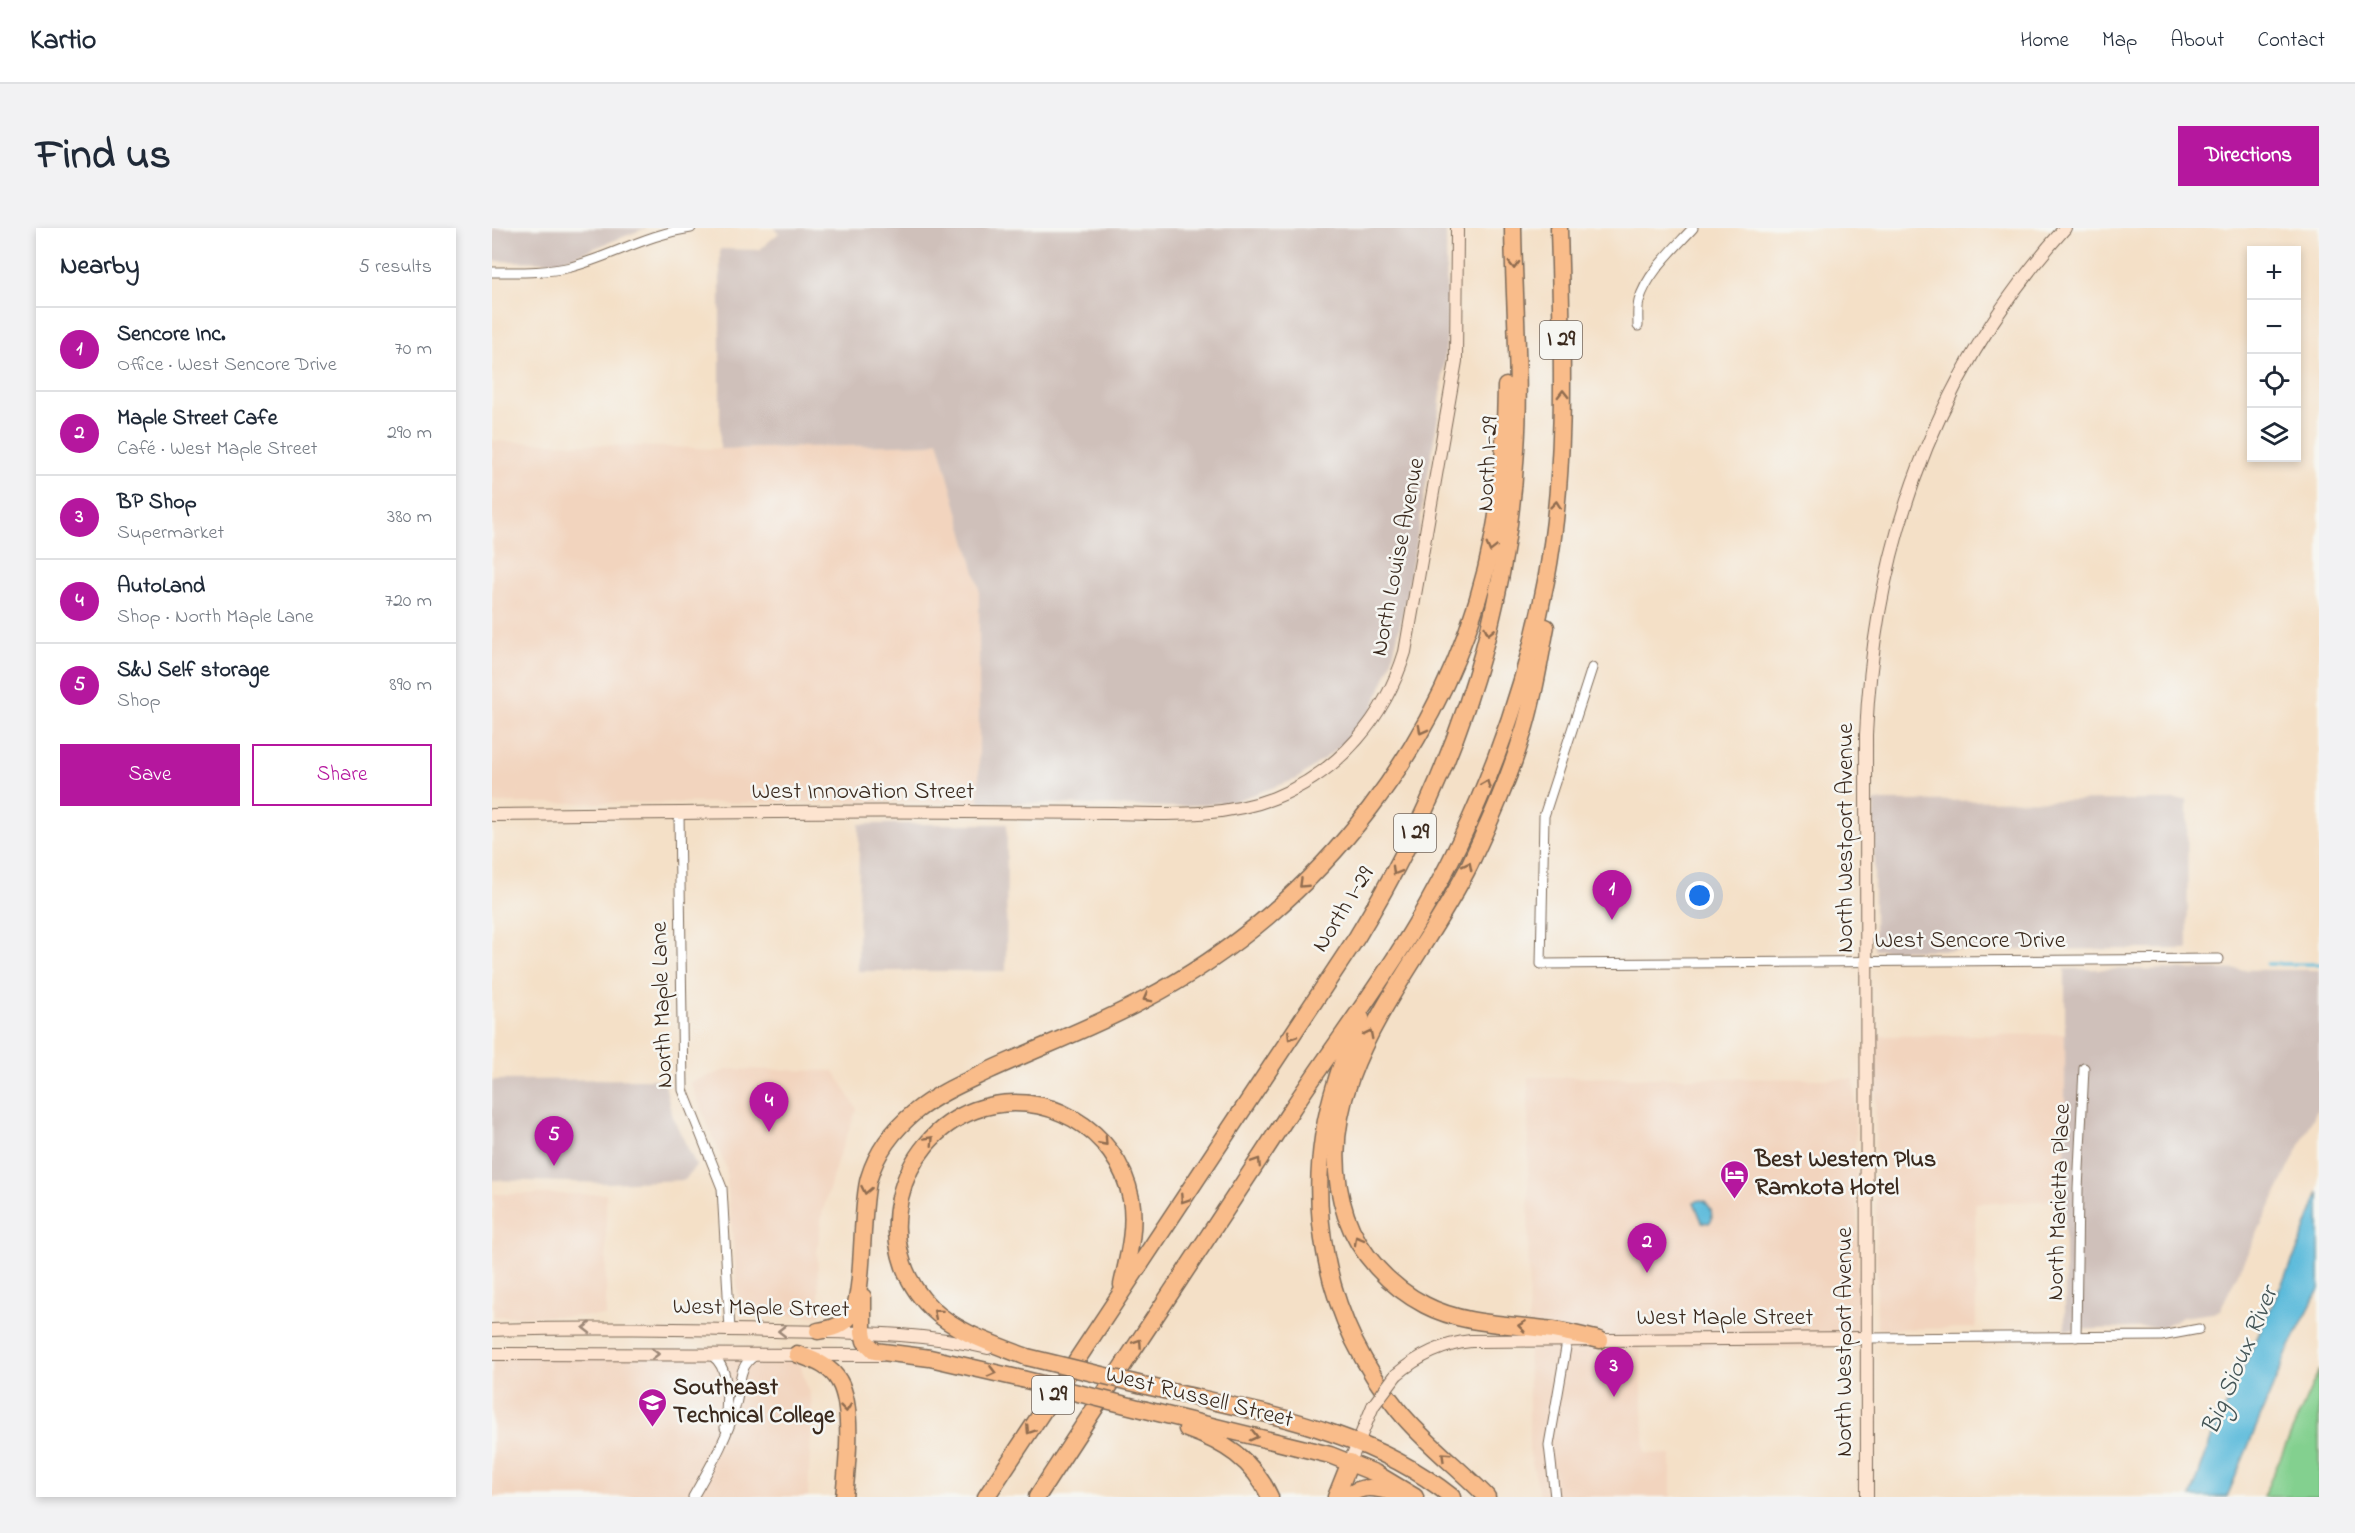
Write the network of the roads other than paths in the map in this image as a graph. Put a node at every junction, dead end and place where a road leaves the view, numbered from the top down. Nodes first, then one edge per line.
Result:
1 (691, 228) edge
2 (1457, 228) edge
3 (1513, 228) edge
4 (1559, 228) edge
5 (1693, 228) edge
6 (2065, 228) edge
7 (492, 272) edge
8 (1515, 302) junction
9 (1638, 326) dead end
10 (1550, 558) junction
11 (1592, 668) dead end
12 (1235, 810) joint
13 (679, 814) junction
14 (492, 815) edge
15 (1401, 948) junction
16 (2219, 959) dead end
17 (1867, 961) junction
18 (2084, 1068) dead end
19 (863, 1221) junction
20 (1120, 1294) junction
21 (2199, 1329) dead end
22 (492, 1330) edge
23 (730, 1330) junction
24 (818, 1331) junction
25 (862, 1332) junction
26 (1568, 1337) junction
27 (2076, 1337) junction
28 (1866, 1338) junction
29 (1600, 1340) joint
30 (492, 1354) edge
31 (709, 1354) junction
32 (758, 1354) junction
33 (797, 1354) junction
34 (893, 1355) junction
35 (1027, 1357) junction
36 (1146, 1410) junction
37 (1089, 1416) junction
38 (724, 1438) junction
39 (1358, 1441) junction
40 (1350, 1462) junction
41 (693, 1497) edge
42 (844, 1497) edge
43 (986, 1497) edge
44 (1037, 1497) edge
45 (1049, 1497) edge
46 (1270, 1497) edge
47 (1336, 1497) edge
48 (1347, 1497) edge
49 (1410, 1497) edge
50 (1414, 1497) edge
51 (1452, 1497) edge
52 (1487, 1497) edge
53 (1555, 1497) edge
54 (1867, 1497) edge

1 - 7 street
2 - 12 main road, North Louise Avenue
3 -> 8 highway, North I-29 / I 29
10 -> 4 highway, I 29
5 - 9 street
6 - 17 main road, North Westport Avenue
8 -> 19 highway
8 -> 20 highway, North I-29 / I 29
15 -> 10 highway, I 29
26 -> 10 highway
11 - 17 street, West Sencore Drive
12 - 13 main road, West Innovation Street
13 - 14 main road, West Innovation Street
13 - 23 street, North Maple Lane
37 -> 15 highway, I 29
52 -> 15 highway
16 - 17 street, West Sencore Drive
17 - 28 main road, North Westport Avenue
18 - 27 street, North Marietta Place
19 - 24 highway
19 - 25 highway
35 -> 20 highway, West Russell Street
20 -> 43 highway, North I-29 / I 29
21 - 27 street, West Maple Street
23 -> 22 main road, West Maple Street
24 -> 23 main road, West Maple Street
24 - 25 main road, West Maple Street
25 - 34 highway, West Russell Street
25 - 35 main road, West Maple Street
26 - 29 highway
26 - 39 main road, bridge
26 - 53 street
27 - 28 street, West Maple Street
28 - 29 main road, West Maple Street
28 - 54 main road, North Westport Avenue
30 -> 31 main road, West Maple Street
31 - 32 main road, West Maple Street
31 - 38 street
32 - 33 main road, West Maple Street
32 - 38 street
33 - 34 main road, West Maple Street
33 -> 42 highway
34 -> 36 highway, West Russell Street, bridge
35 - 39 highway, West Russell Street, bridge
36 -> 40 highway, West Russell Street
36 - 46 highway
37 - 44 highway, I 29
37 - 45 highway
38 - 41 street
39 - 40 main road
39 - 51 highway, West Russell Street
40 - 47 highway
40 - 50 highway, West Russell Street
48 - 49 highway

